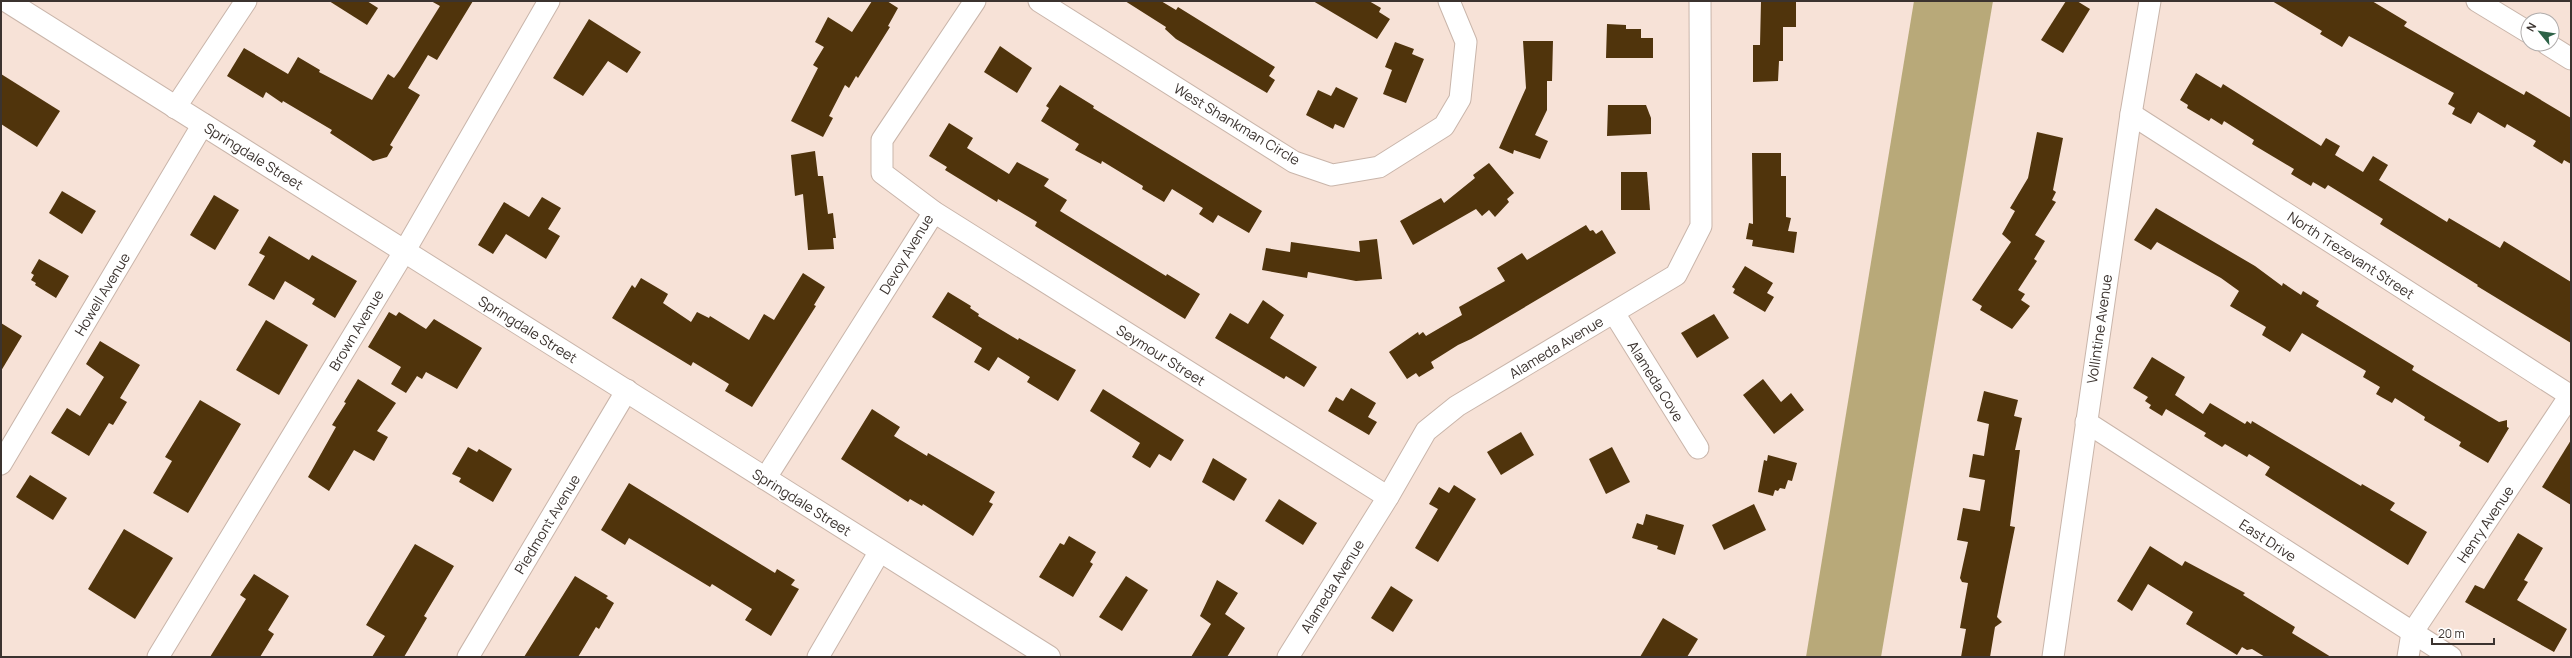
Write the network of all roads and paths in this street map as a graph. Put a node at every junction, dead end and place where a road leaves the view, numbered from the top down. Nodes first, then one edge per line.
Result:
1 (7, 1) edge
2 (246, 1) edge
3 (549, 1) edge
4 (975, 1) edge
5 (1039, 1) edge
6 (1449, 1) edge
7 (1700, 1) edge
8 (2150, 1) edge
9 (2477, 1) edge
10 (2520, 27) edge
11 (2560, 52) edge
12 (2571, 58) edge
13 (175, 108) junction
14 (2131, 114) junction
15 (203, 124) junction
16 (934, 212) junction
17 (404, 252) junction
18 (1614, 313) junction
19 (627, 390) junction
20 (2571, 395) edge
21 (2086, 422) junction
22 (1698, 448) dead end
23 (1, 464) edge
24 (764, 479) junction
25 (1388, 497) junction
26 (880, 551) junction
27 (2412, 633) junction
28 (158, 657) edge
29 (468, 657) edge
30 (818, 657) edge
31 (1049, 657) edge
32 (1288, 657) edge
33 (2053, 657) edge
34 (2408, 657) edge
35 (2452, 657) edge

1 - 13 street, Springdale Street
2 - 13 street
3 - 17 street, Brown Avenue
4 - 16 street, Devoy Avenue
5 - 6 street, West Shankman Circle
7 - 18 street, Alameda Avenue
8 - 14 street, Vollintine Avenue
9 - 10 street
11 - 12 street
13 - 15 street, Springdale Street
14 - 20 street, North Trezevant Street
14 - 21 street, Vollintine Avenue
15 - 17 street, Springdale Street
15 - 23 street, Howell Avenue
16 - 24 street, Devoy Avenue
16 - 25 street, Seymour Street
17 - 19 street, Springdale Street
17 - 28 street, Brown Avenue
18 - 22 street, Alameda Cove
18 - 25 street, Alameda Avenue
19 - 24 street, Springdale Street
19 - 29 street, Piedmont Avenue
20 - 27 street, Henry Avenue
21 - 27 street, East Drive
21 - 33 street, Vollintine Avenue
24 - 26 street, Springdale Street
25 - 32 street, Alameda Avenue
26 - 30 street
26 - 31 street, Springdale Street
27 - 34 street, Henry Avenue
27 - 35 street, East Drive

